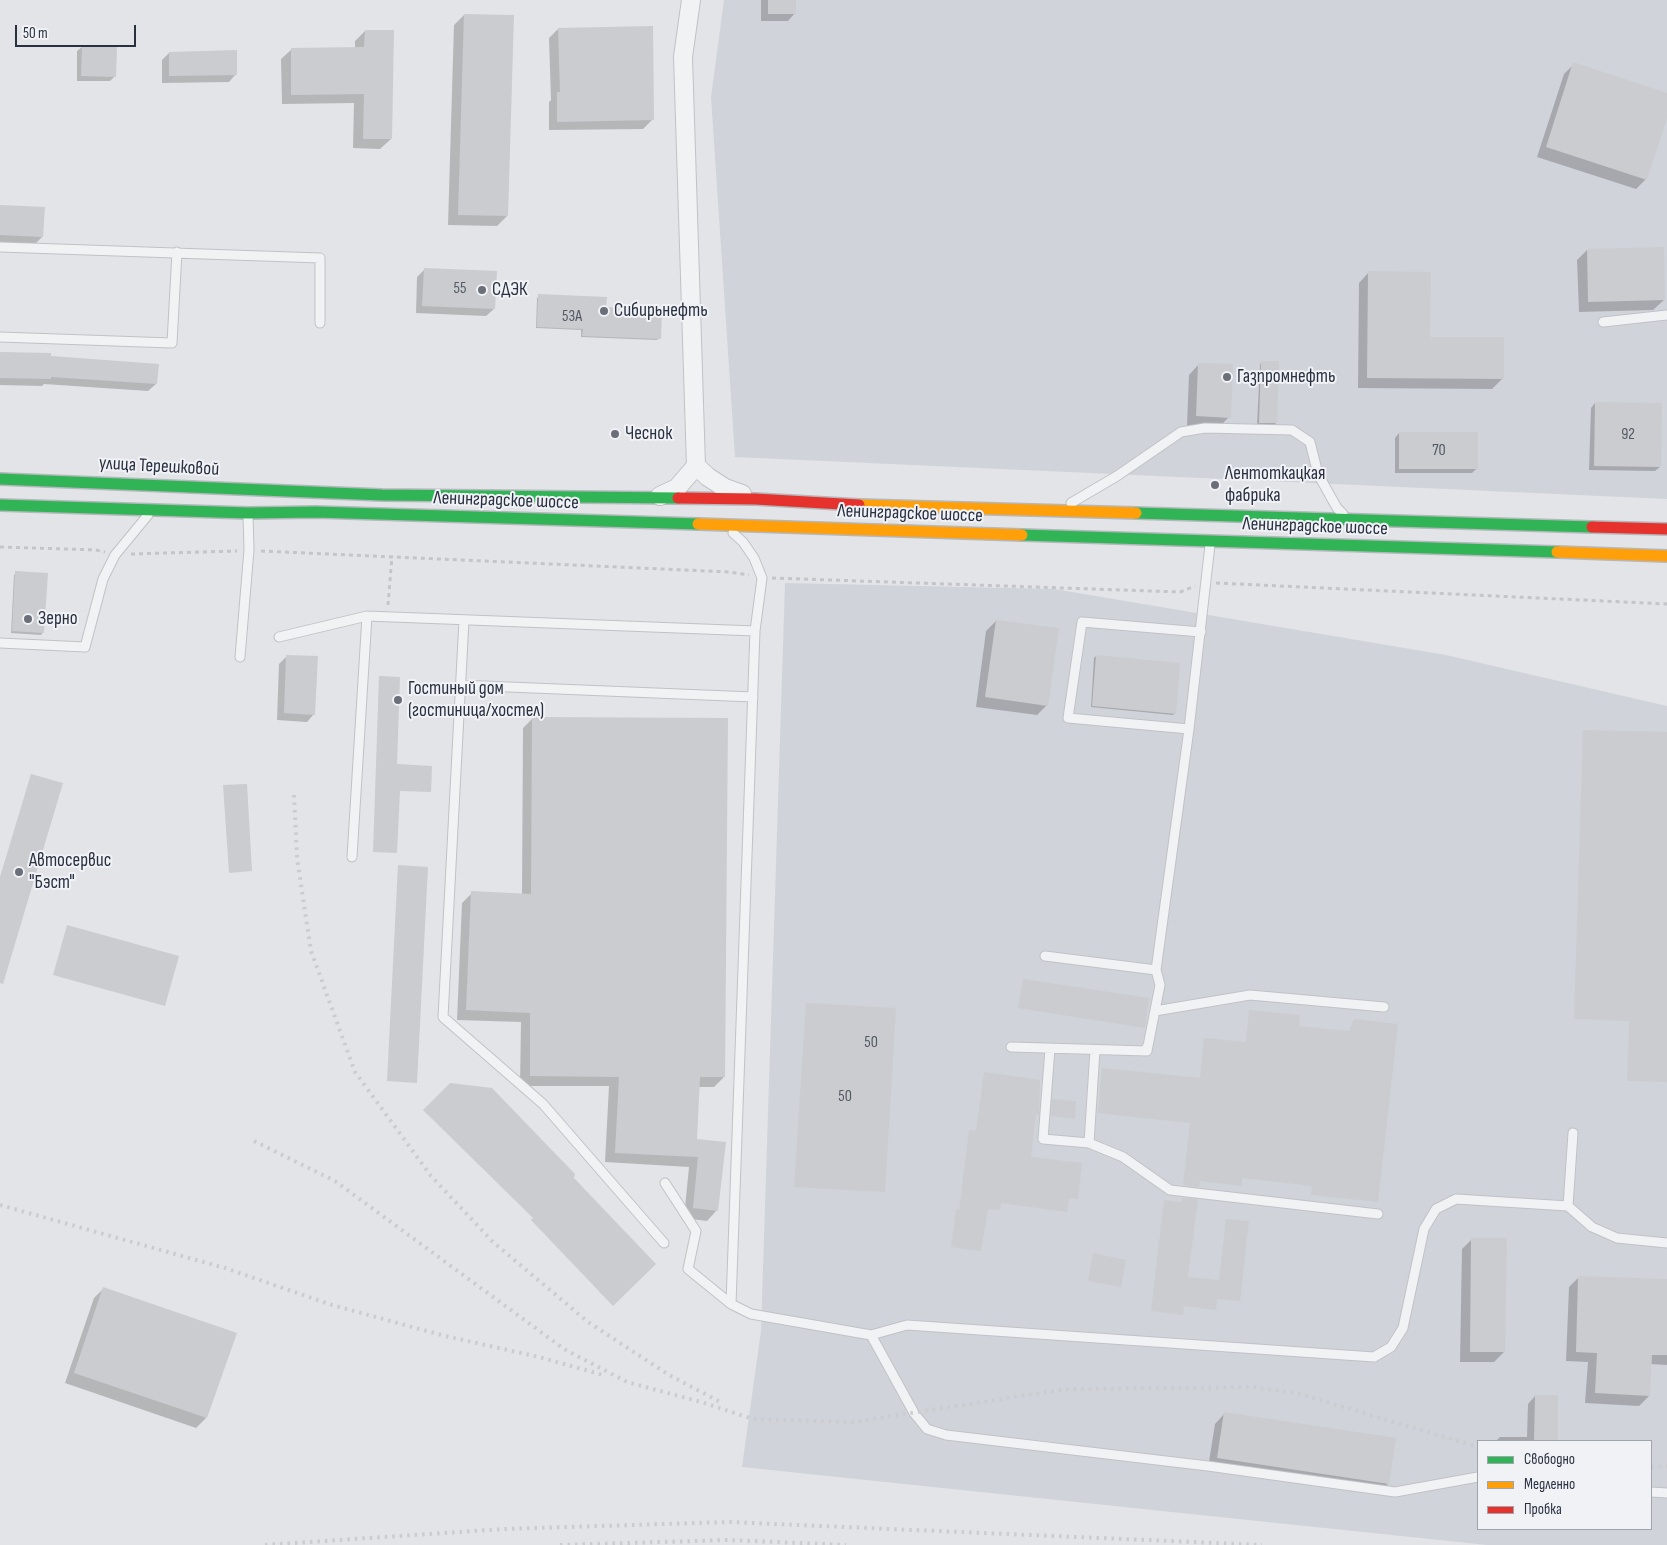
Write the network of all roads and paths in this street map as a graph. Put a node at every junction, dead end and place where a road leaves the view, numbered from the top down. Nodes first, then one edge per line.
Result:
1 (691, 0) edge
2 (0, 247) edge
3 (177, 252) junction
4 (1667, 315) edge
5 (1603, 322) dead end
6 (320, 324) dead end
7 (0, 336) edge
8 (696, 466) junction
9 (0, 480) edge
10 (317, 492) joint
11 (655, 498) junction
12 (755, 499) junction
13 (0, 505) edge
14 (152, 510) junction
15 (1051, 511) junction
16 (248, 513) junction
17 (1351, 520) junction
18 (725, 526) junction
19 (1212, 527) junction
20 (1667, 529) edge
21 (0, 547) edge
22 (248, 550) junction
23 (115, 555) junction
24 (392, 556) junction
25 (1667, 556) edge
26 (762, 578) junction
27 (1205, 583) junction
28 (1667, 604) edge
29 (367, 616) junction
30 (387, 617) junction
31 (464, 620) junction
32 (756, 630) junction
33 (1201, 632) junction
34 (279, 637) dead end
35 (0, 643) edge
36 (240, 657) dead end
37 (460, 685) junction
38 (753, 697) junction
39 (1189, 729) junction
40 (352, 857) dead end
41 (1045, 956) dead end
42 (1156, 970) junction
43 (1384, 1007) dead end
44 (1155, 1011) junction
45 (1011, 1047) dead end
46 (1050, 1049) junction
47 (1094, 1050) junction
48 (1573, 1133) dead end
49 (1089, 1143) junction
50 (664, 1183) dead end
51 (1568, 1206) junction
52 (1378, 1214) dead end
53 (664, 1243) dead end
54 (1667, 1243) edge
55 (731, 1304) junction
56 (871, 1335) junction
57 (1477, 1477) edge
58 (1652, 1492) edge
59 (1667, 1493) edge

1 - 8 street
2 - 3 lane
3 - 6 lane
3 - 7 lane
4 - 5 lane
8 - 11 street
8 - 12 street
9 - 10 highway, улица Терешковой
10 - 11 highway, Ленинградское шоссе
11 - 12 highway, Ленинградское шоссе
12 - 15 highway, Ленинградское шоссе
13 - 14 highway
14 - 16 highway, Ленинградское шоссе
14 - 23 lane
15 - 17 lane
15 - 19 highway, Ленинградское шоссе
16 - 18 highway, Ленинградское шоссе
16 - 22 lane
17 - 19 highway, Ленинградское шоссе
17 - 20 highway, Ленинградское шоссе
18 - 19 highway, Ленинградское шоссе
18 - 26 lane
19 - 25 highway, Ленинградское шоссе
19 - 27 lane
21 - 23 path
22 - 23 path
22 - 24 path
22 - 36 lane
23 - 35 lane
24 - 26 path
24 - 30 path
26 - 27 path
26 - 32 lane
27 - 28 path
27 - 33 lane
29 - 30 lane
29 - 34 lane
29 - 40 lane
30 - 31 lane
31 - 32 lane
31 - 37 lane
32 - 38 lane
33 - 39 lane
33 - 39 lane
37 - 38 lane
37 - 53 lane
38 - 55 lane
39 - 42 lane
41 - 42 lane
42 - 44 lane
43 - 44 lane
44 - 47 lane
45 - 46 lane
46 - 47 lane
46 - 49 lane
47 - 49 lane
48 - 51 lane
49 - 52 lane
50 - 55 lane
51 - 54 lane
51 - 56 lane
55 - 56 lane
56 - 57 lane
58 - 59 lane

